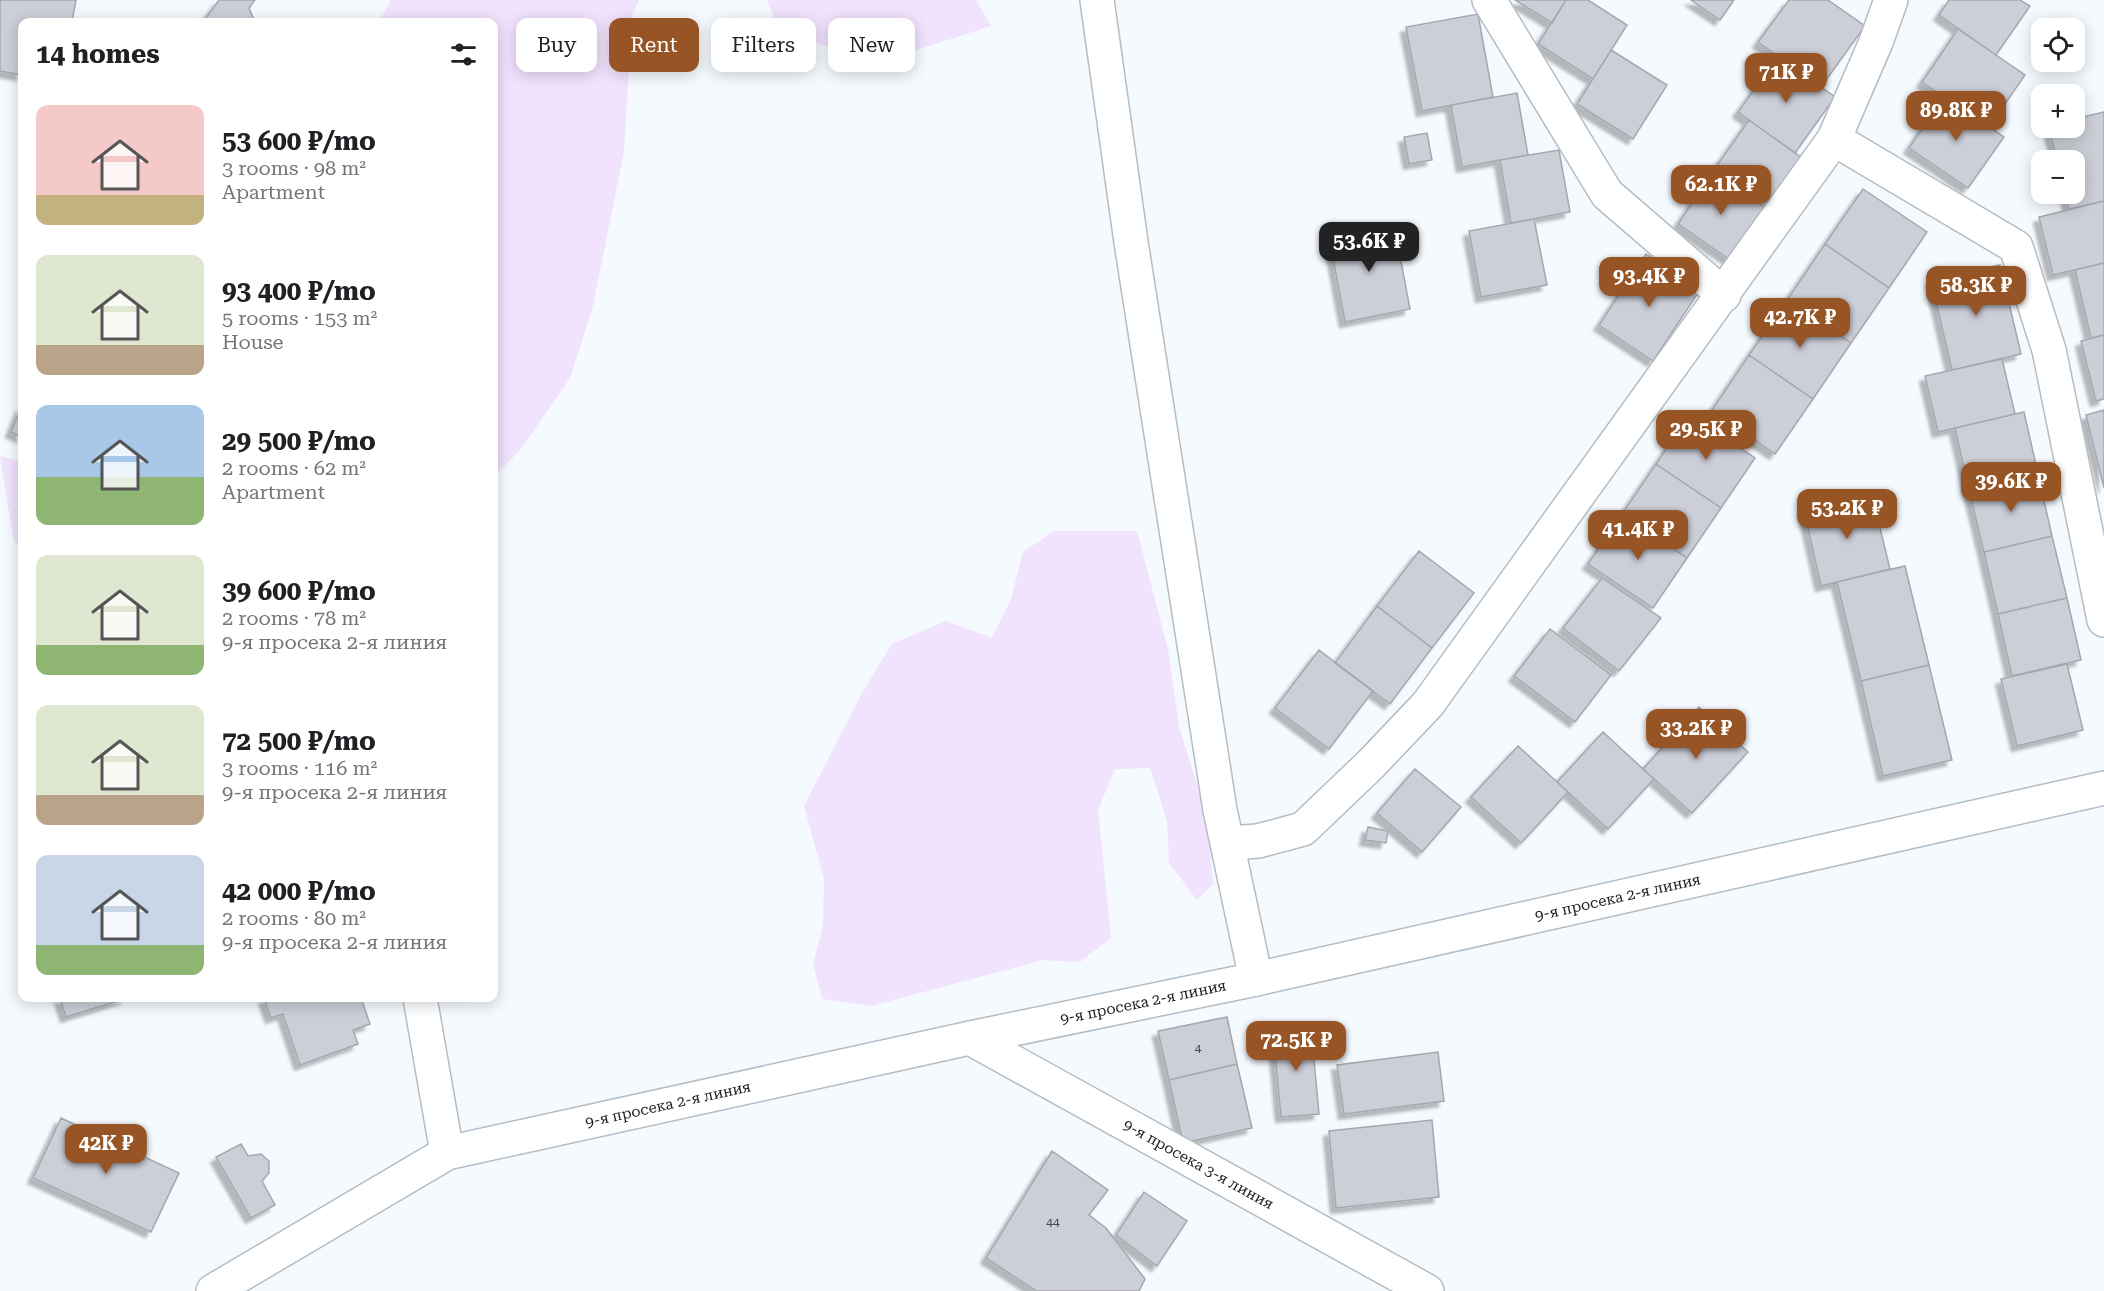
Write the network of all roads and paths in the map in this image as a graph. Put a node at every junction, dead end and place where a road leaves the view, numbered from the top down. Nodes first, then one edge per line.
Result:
1 (1097, 0) edge
2 (1489, 0) edge
3 (1891, 0) edge
4 (1834, 140) junction
5 (1724, 295) junction
6 (2104, 620) edge
7 (2104, 788) edge
8 (1228, 843) junction
9 (1256, 979) junction
10 (421, 1002) edge
11 (970, 1038) junction
12 (447, 1153) junction
13 (213, 1291) edge
14 (1427, 1291) edge

1 - 8 street
2 - 5 street
3 - 4 street
4 - 5 street
4 - 6 street
5 - 8 street
7 - 9 street, 9-я просека 2-я линия
8 - 9 street
9 - 11 street, 9-я просека 2-я линия
10 - 12 street
11 - 12 street, 9-я просека 2-я линия
11 - 14 street, 9-я просека 3-я линия
12 - 13 street, 9-я просека 2-я линия

